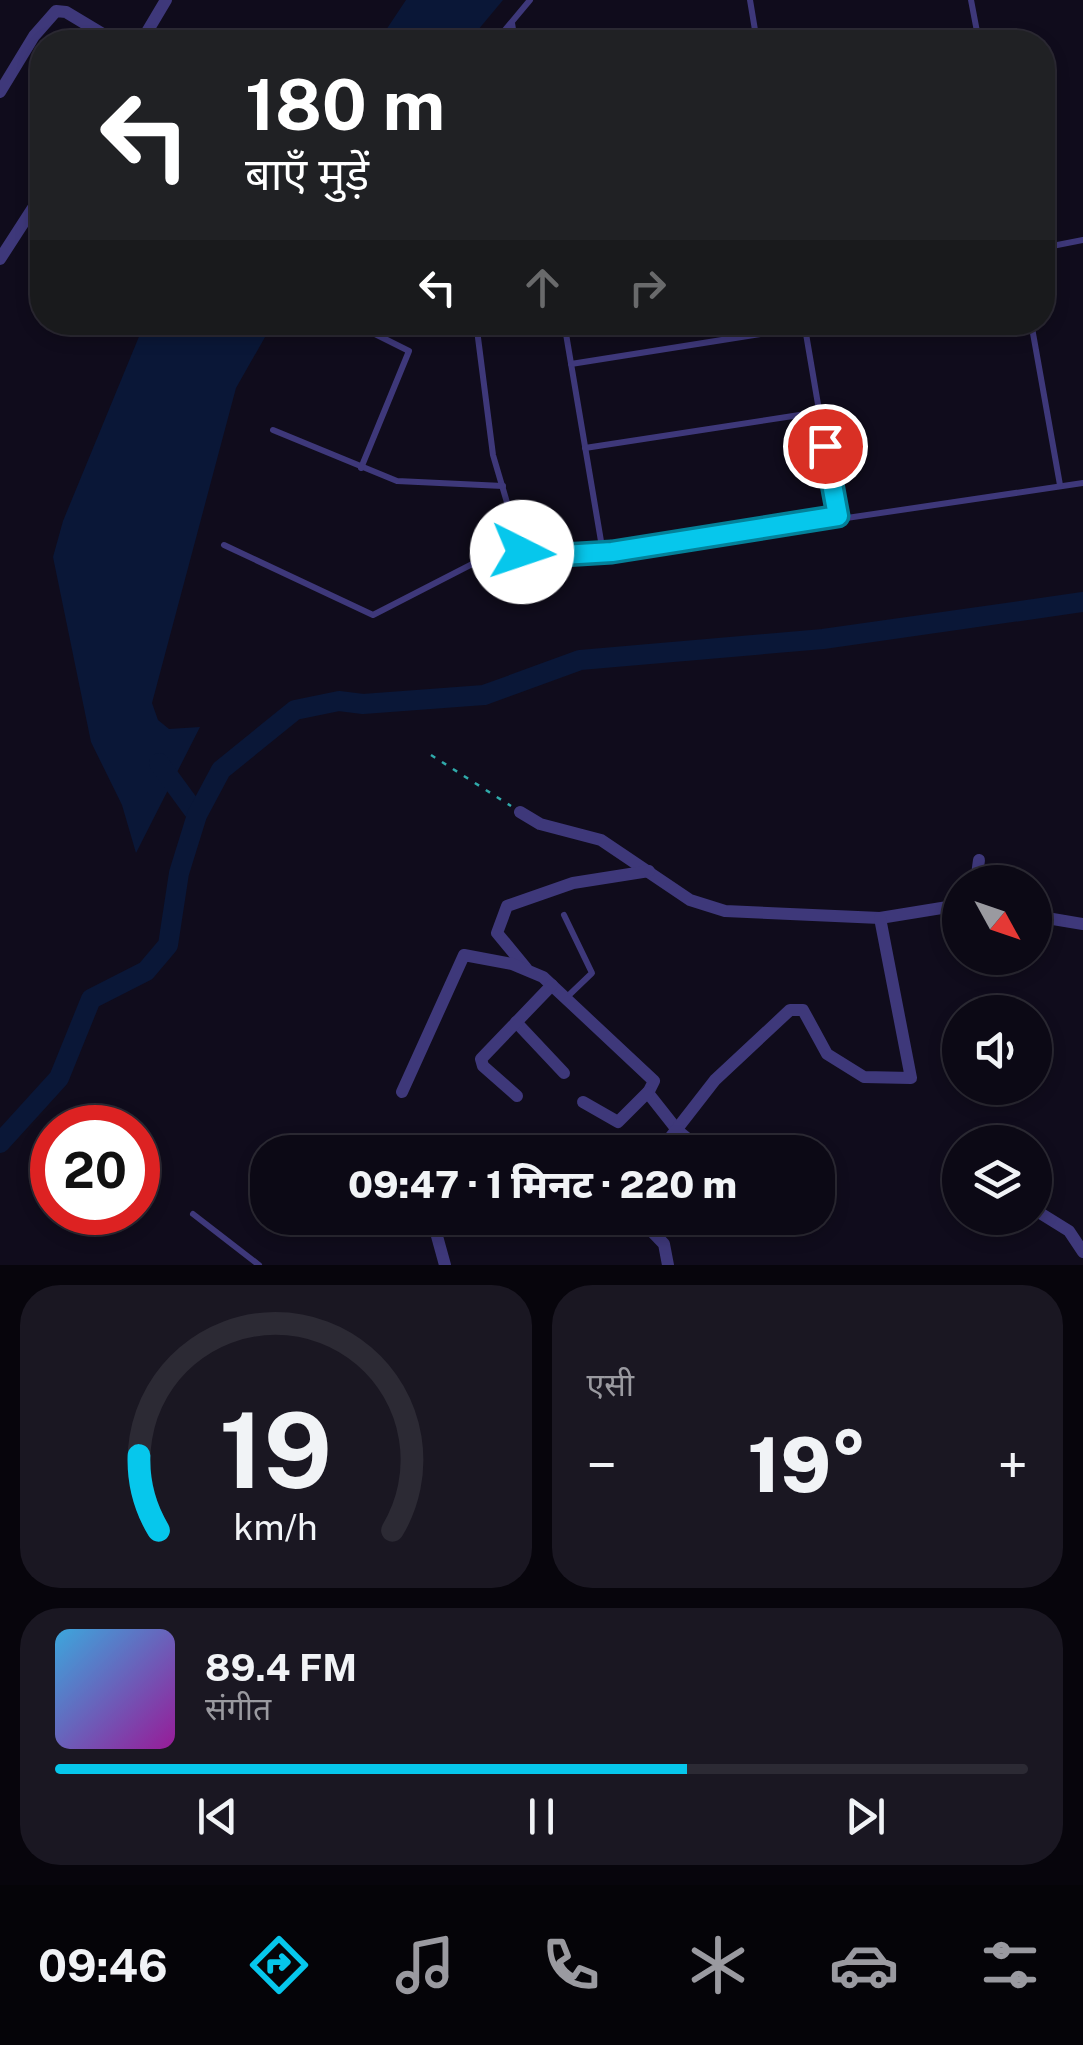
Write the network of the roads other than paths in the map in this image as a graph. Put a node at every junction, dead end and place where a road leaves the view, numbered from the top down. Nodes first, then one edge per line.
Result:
1 (166, 0) edge
2 (530, 0) edge
3 (750, 0) edge
4 (970, 0) edge
5 (512, 22) junction
6 (39, 30) edge
7 (97, 30) edge
8 (148, 30) edge
9 (505, 30) edge
10 (513, 30) edge
11 (755, 30) edge
12 (976, 30) edge
13 (30, 43) edge
14 (0, 92) edge
15 (30, 213) edge
16 (1083, 240) edge
17 (1055, 245) edge
18 (0, 259) edge
19 (378, 335) edge
20 (478, 335) edge
21 (566, 335) edge
22 (744, 335) edge
23 (806, 335) edge
24 (1032, 335) edge
25 (571, 364) junction
26 (819, 412) junction
27 (273, 430) dead end
28 (586, 448) junction
29 (361, 468) junction
30 (1083, 482) edge
31 (1060, 485) junction
32 (503, 486) junction
33 (838, 516) junction
34 (519, 540) junction
35 (224, 545) dead end
36 (603, 554) junction
37 (520, 812) road end
38 (978, 860) dead end
39 (978, 865) edge
40 (649, 871) junction
41 (942, 908) edge
42 (564, 915) dead end
43 (880, 918) junction
44 (1052, 919) edge
45 (1083, 924) edge
46 (528, 970) junction
47 (552, 984) junction
48 (567, 997) junction
49 (516, 1022) junction
50 (564, 1073) dead end
51 (402, 1092) dead end
52 (648, 1092) junction
53 (517, 1096) dead end
54 (583, 1102) dead end
55 (678, 1130) junction
56 (673, 1135) edge
57 (684, 1135) edge
58 (192, 1214) dead end
59 (1052, 1221) edge
60 (437, 1235) edge
61 (656, 1235) edge
62 (1083, 1252) edge
63 (259, 1265) edge
64 (445, 1265) edge
65 (668, 1265) edge

1 - 8 street
2 - 5 lane
3 - 11 lane
4 - 12 lane
5 - 9 lane
5 - 10 lane
6 - 7 street
13 - 14 street
15 - 18 street
16 - 17 lane
19 - 29 lane
20 - 32 lane
21 - 25 lane
22 - 25 lane
23 - 26 lane
24 - 31 lane
25 - 28 lane
26 - 28 lane
26 - 33 lane
27 - 29 lane
28 - 36 lane
29 - 32 lane
30 - 31 lane
31 - 33 lane
32 - 34 lane
33 - 36 lane
34 - 35 lane
34 - 36 lane
37 - 40 street
38 - 39 street
40 - 43 street
40 - 46 street
41 - 43 street
42 - 48 lane
43 - 55 street
44 - 45 street
46 - 47 street
46 - 51 street
47 - 48 street
47 - 49 street
48 - 52 street
49 - 50 street
49 - 53 street
52 - 54 street
52 - 55 street
55 - 56 street
55 - 57 street
58 - 63 lane
59 - 62 street
60 - 64 street
61 - 65 street

